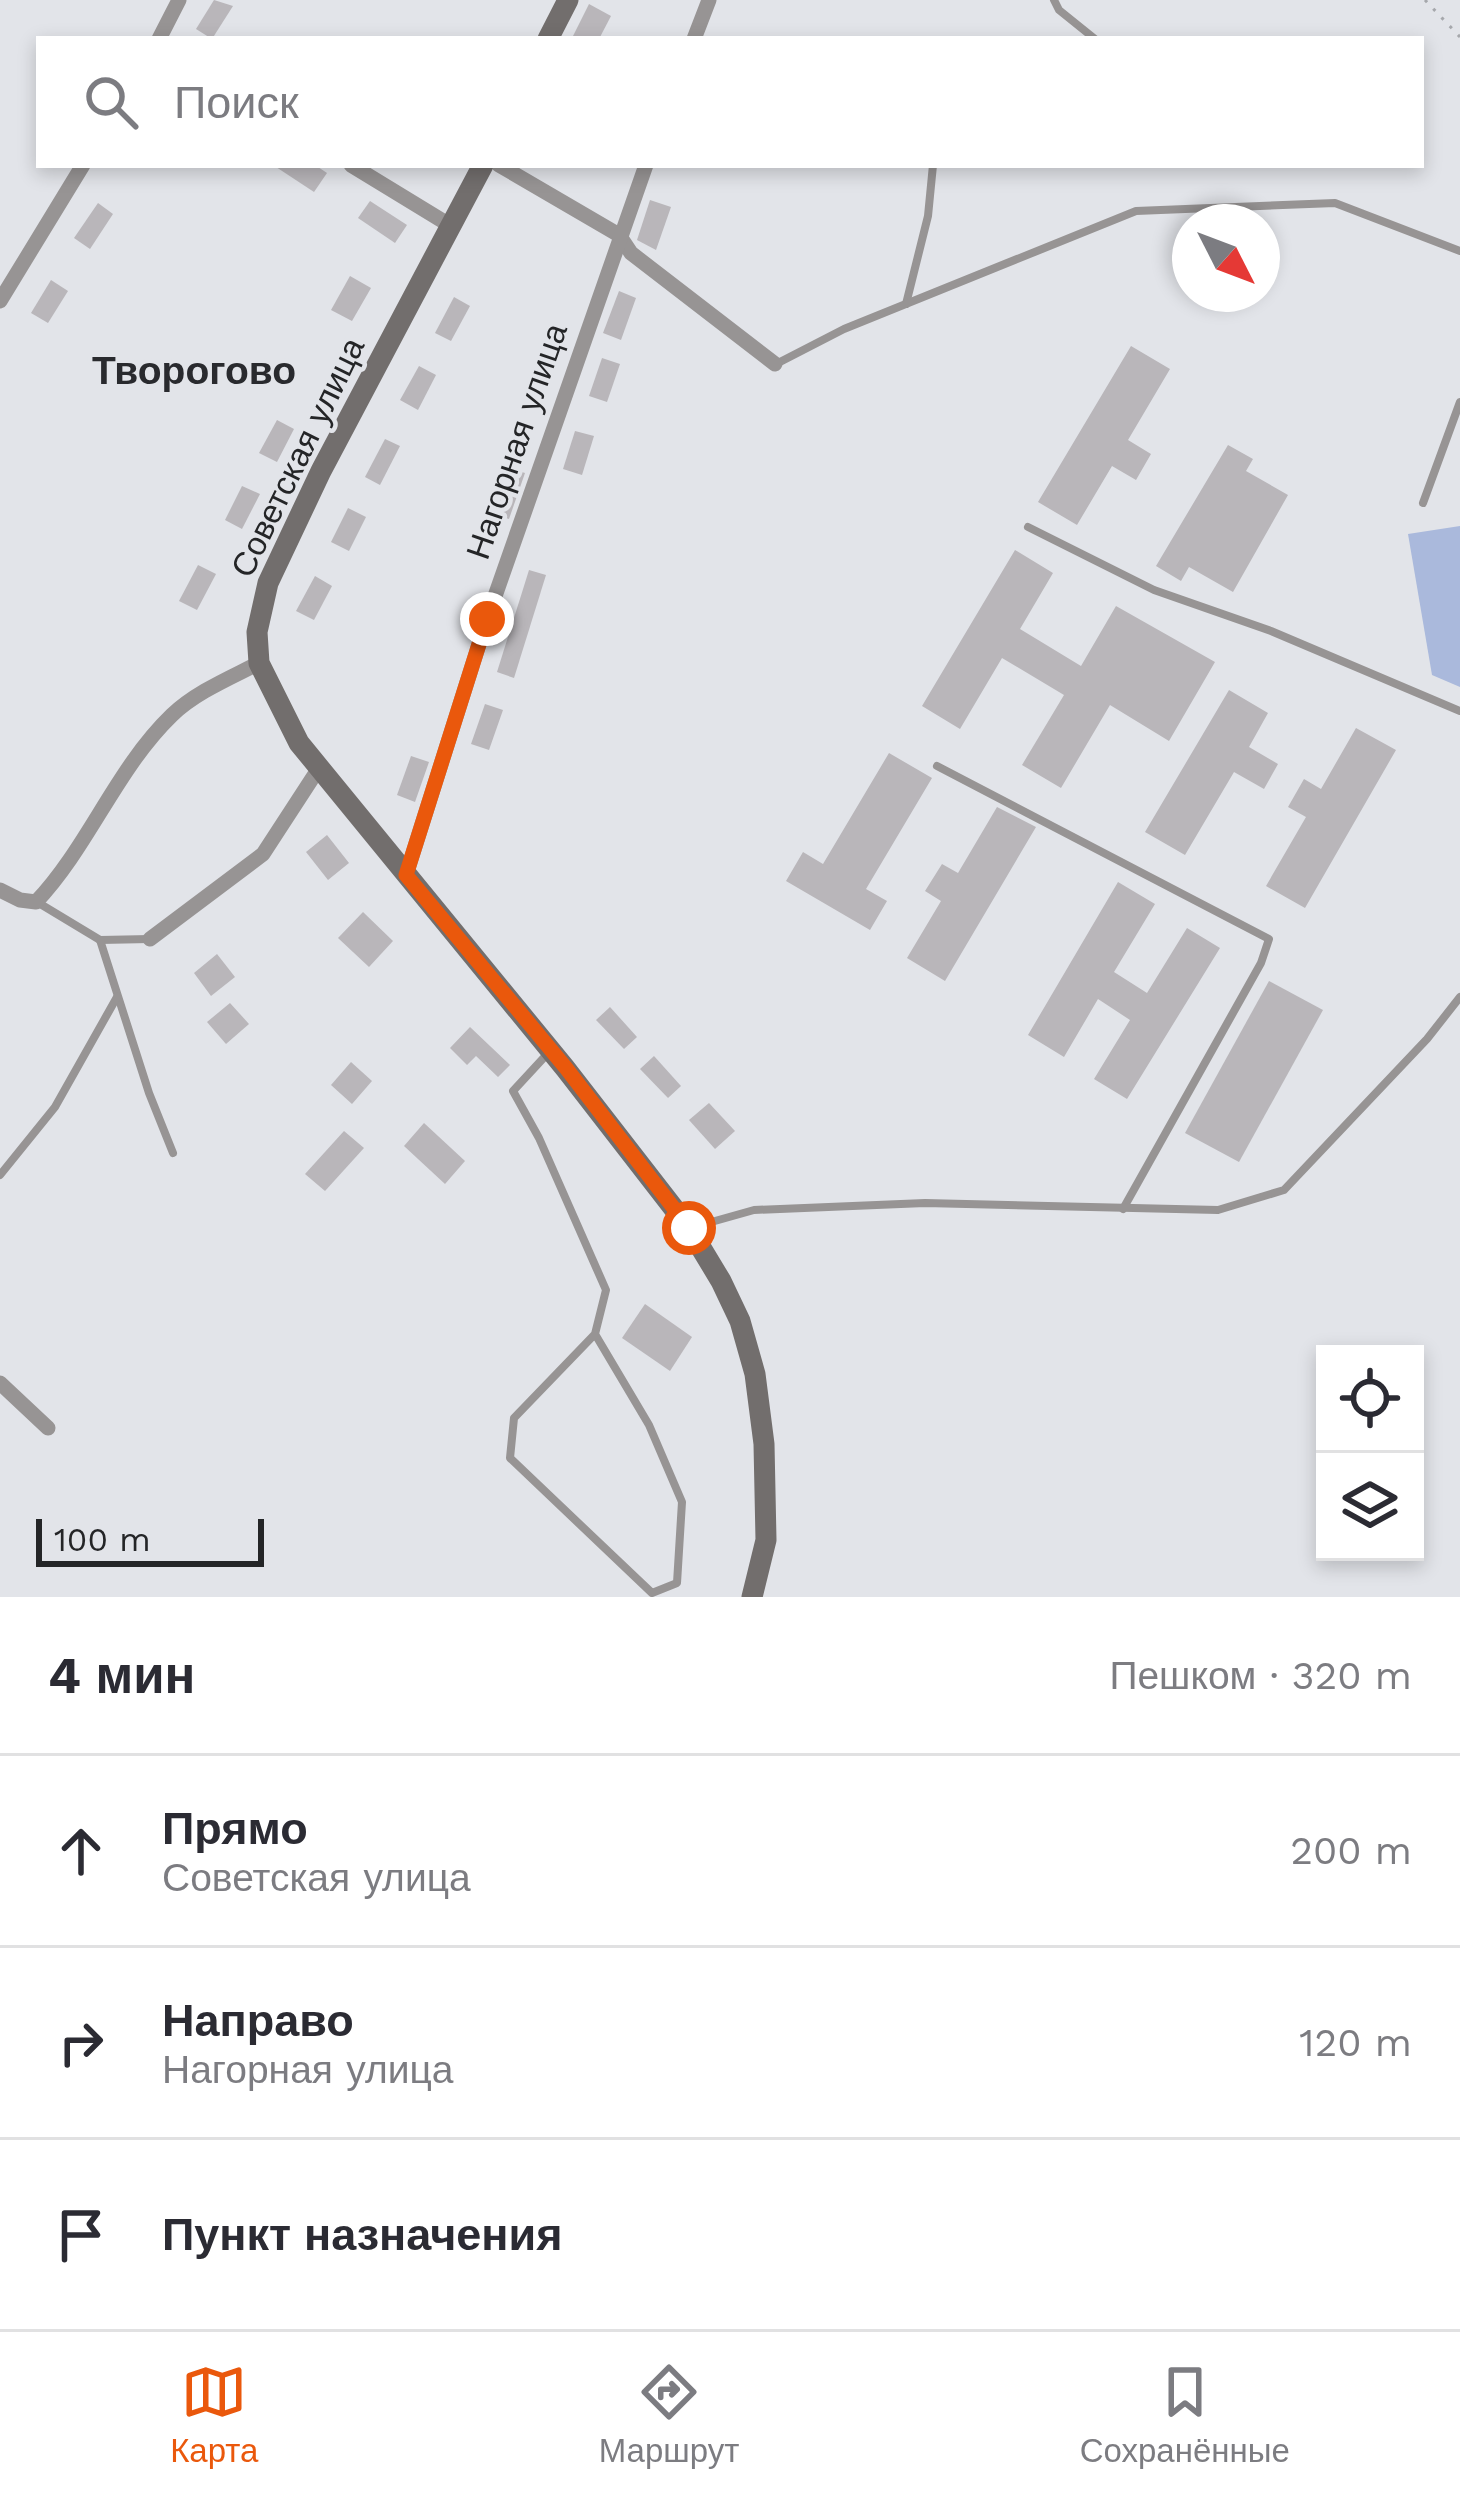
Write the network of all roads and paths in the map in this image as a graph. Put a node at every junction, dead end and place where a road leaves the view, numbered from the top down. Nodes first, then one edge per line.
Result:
1 (179, 0) edge
2 (568, 0) edge
3 (709, 0) edge
4 (1054, 0) edge
5 (1425, 0) edge
6 (161, 36) edge
7 (550, 36) edge
8 (695, 36) edge
9 (1091, 36) edge
10 (1460, 37) edge
11 (81, 168) edge
12 (356, 168) edge
13 (481, 168) edge
14 (504, 168) edge
15 (645, 168) edge
16 (933, 168) edge
17 (451, 226) junction
18 (619, 235) junction
19 (1460, 250) edge
20 (0, 301) edge
21 (906, 304) junction
22 (775, 364) joint
23 (1460, 402) edge
24 (1423, 503) dead end
25 (1028, 527) dead end
26 (259, 663) junction
27 (1460, 711) edge
28 (937, 766) dead end
29 (319, 768) junction
30 (406, 875) junction
31 (0, 890) edge
32 (36, 902) junction
33 (150, 939) joint
34 (100, 940) junction
35 (118, 995) junction
36 (1460, 997) edge
37 (551, 1050) junction
38 (172, 1154) dead end
39 (0, 1175) edge
40 (1124, 1209) junction
41 (689, 1228) junction
42 (595, 1334) junction
43 (0, 1383) edge
44 (48, 1428) dead end
45 (752, 1597) edge

1 - 6 street
2 - 7 street
3 - 8 street
4 - 9 lane
5 - 10 path
11 - 20 street
12 - 17 street
13 - 17 street, Советская улица
14 - 18 street
15 - 18 street, Нагорная улица
16 - 21 lane
17 - 26 street, Советская улица
18 - 22 street
18 - 30 street, Нагорная улица
19 - 21 lane
21 - 22 lane
23 - 24 lane
25 - 27 lane
26 - 29 street, Советская улица
26 - 32 street
28 - 40 lane
29 - 30 street, Советская улица
29 - 33 street
30 - 37 street, Советская улица
31 - 32 street
32 - 34 lane
33 - 34 lane
34 - 35 lane
35 - 38 lane
35 - 39 lane
36 - 40 lane
37 - 41 street, Советская улица
37 - 42 lane
40 - 41 lane
41 - 45 street, Советская улица
42 - 42 lane
43 - 44 street

